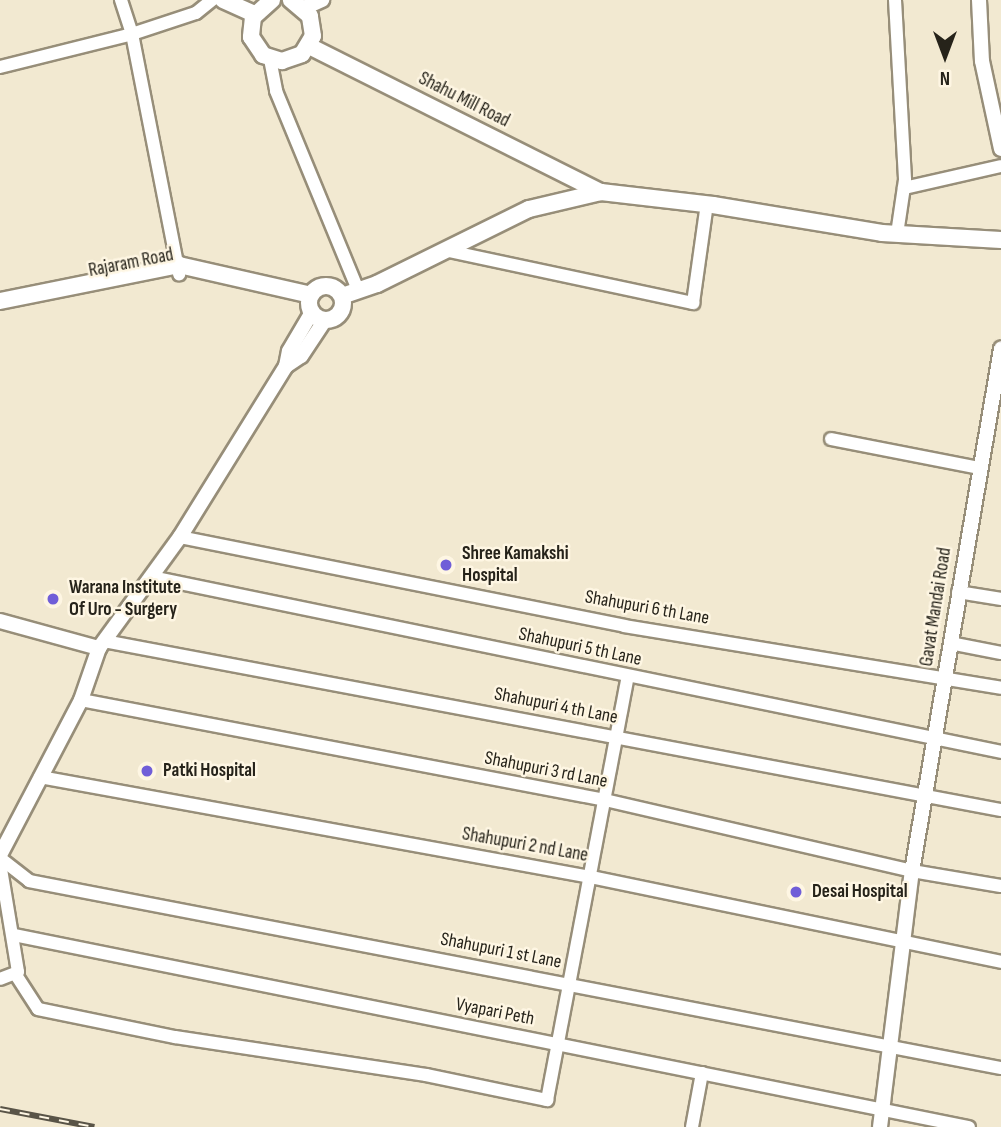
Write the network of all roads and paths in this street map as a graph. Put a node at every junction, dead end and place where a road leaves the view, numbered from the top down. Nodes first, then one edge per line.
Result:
1 (121, 0) edge
2 (212, 0) edge
3 (223, 0) edge
4 (272, 0) edge
5 (322, 0) edge
6 (895, 0) edge
7 (979, 0) edge
8 (298, 4) edge
9 (254, 15) junction
10 (132, 34) junction
11 (309, 46) junction
12 (270, 60) junction
13 (0, 67) edge
14 (1001, 149) edge
15 (1001, 166) edge
16 (904, 188) junction
17 (601, 192) junction
18 (707, 204) junction
19 (897, 234) junction
20 (1001, 240) edge
21 (444, 250) junction
22 (179, 269) junction
23 (358, 290) junction
24 (342, 296) junction
25 (0, 301) edge
26 (315, 308) junction
27 (0, 312) edge
28 (1001, 349) edge
29 (831, 439) dead end
30 (979, 468) junction
31 (180, 537) junction
32 (151, 577) junction
33 (958, 592) junction
34 (1001, 599) edge
35 (0, 621) edge
36 (950, 643) junction
37 (101, 644) junction
38 (1001, 653) edge
39 (944, 676) junction
40 (628, 677) junction
41 (1001, 688) edge
42 (81, 700) junction
43 (617, 737) junction
44 (935, 740) junction
45 (1001, 752) edge
46 (40, 777) junction
47 (927, 796) junction
48 (605, 800) junction
49 (1001, 810) edge
50 (0, 859) edge
51 (912, 871) junction
52 (591, 877) junction
53 (1001, 887) edge
54 (14, 935) junction
55 (905, 944) junction
56 (1001, 962) edge
57 (16, 975) junction
58 (0, 979) edge
59 (571, 984) junction
60 (559, 1045) junction
61 (890, 1046) junction
62 (1001, 1068) edge
63 (702, 1073) junction
64 (884, 1110) junction
65 (692, 1127) edge
66 (880, 1127) edge
67 (969, 1127) edge

1 - 10 street
2 - 10 street
3 - 9 main road
4 - 9 main road
5 - 8 street
6 - 16 street
7 - 14 street
8 - 11 main road
9 - 12 main road
10 - 13 street
10 - 22 street
11 - 12 main road
11 - 17 main road, Shahu Mill Road
12 - 23 street
15 - 16 street
16 - 19 street
17 - 18 main road
17 - 21 main road
18 - 19 main road
18 - 21 street
19 - 20 main road
21 - 23 main road
22 - 25 main road
22 - 26 main road, Rajaram Road
22 - 27 main road, Rajaram Road
23 - 24 main road
24 - 26 main road
24 - 26 main road, Rajaram Road
26 - 31 street
28 - 30 street, Gavat Mandai Road
29 - 30 street
30 - 33 street, Gavat Mandai Road
31 - 32 street
31 - 39 street, Shahupuri 6 th Lane
32 - 37 street
32 - 40 street, Shahupuri 5 th Lane
33 - 34 street
33 - 36 street, Gavat Mandai Road
35 - 37 street
36 - 38 street
36 - 39 street, Gavat Mandai Road
37 - 42 street
37 - 43 street, Shahupuri 4 th Lane
39 - 41 street, Shahupuri 6 th Lane
39 - 44 street, Gavat Mandai Road
40 - 43 street
40 - 44 street, Shahupuri 5 th Lane
42 - 46 street
42 - 48 street, Shahupuri 3 rd Lane
43 - 47 street, Shahupuri 4 th Lane
43 - 48 street
44 - 45 street, Shahupuri 5 th Lane
44 - 47 street, Gavat Mandai Road
46 - 50 street
46 - 52 street, Shahupuri 2 nd Lane
47 - 49 street, Shahupuri 4 th Lane
47 - 51 street, Gavat Mandai Road
48 - 51 street, Shahupuri 3 rd Lane
48 - 52 street
50 - 54 street
50 - 59 street, Shahupuri 1 st Lane
51 - 53 street, Shahupuri 3 rd Lane
51 - 55 street, Gavat Mandai Road
52 - 55 street, Shahupuri 2 nd Lane
52 - 59 street
54 - 57 street
54 - 60 street, Vyapari Peth
55 - 56 street, Shahupuri 2 nd Lane
55 - 61 street
57 - 58 street
57 - 60 street
59 - 60 street
59 - 61 street, Shahupuri 1 st Lane
60 - 63 street, Vyapari Peth
61 - 62 street, Shahupuri 1 st Lane
61 - 64 street
63 - 64 street, Vyapari Peth
63 - 65 street
64 - 66 street
64 - 67 street, Vyapari Peth

